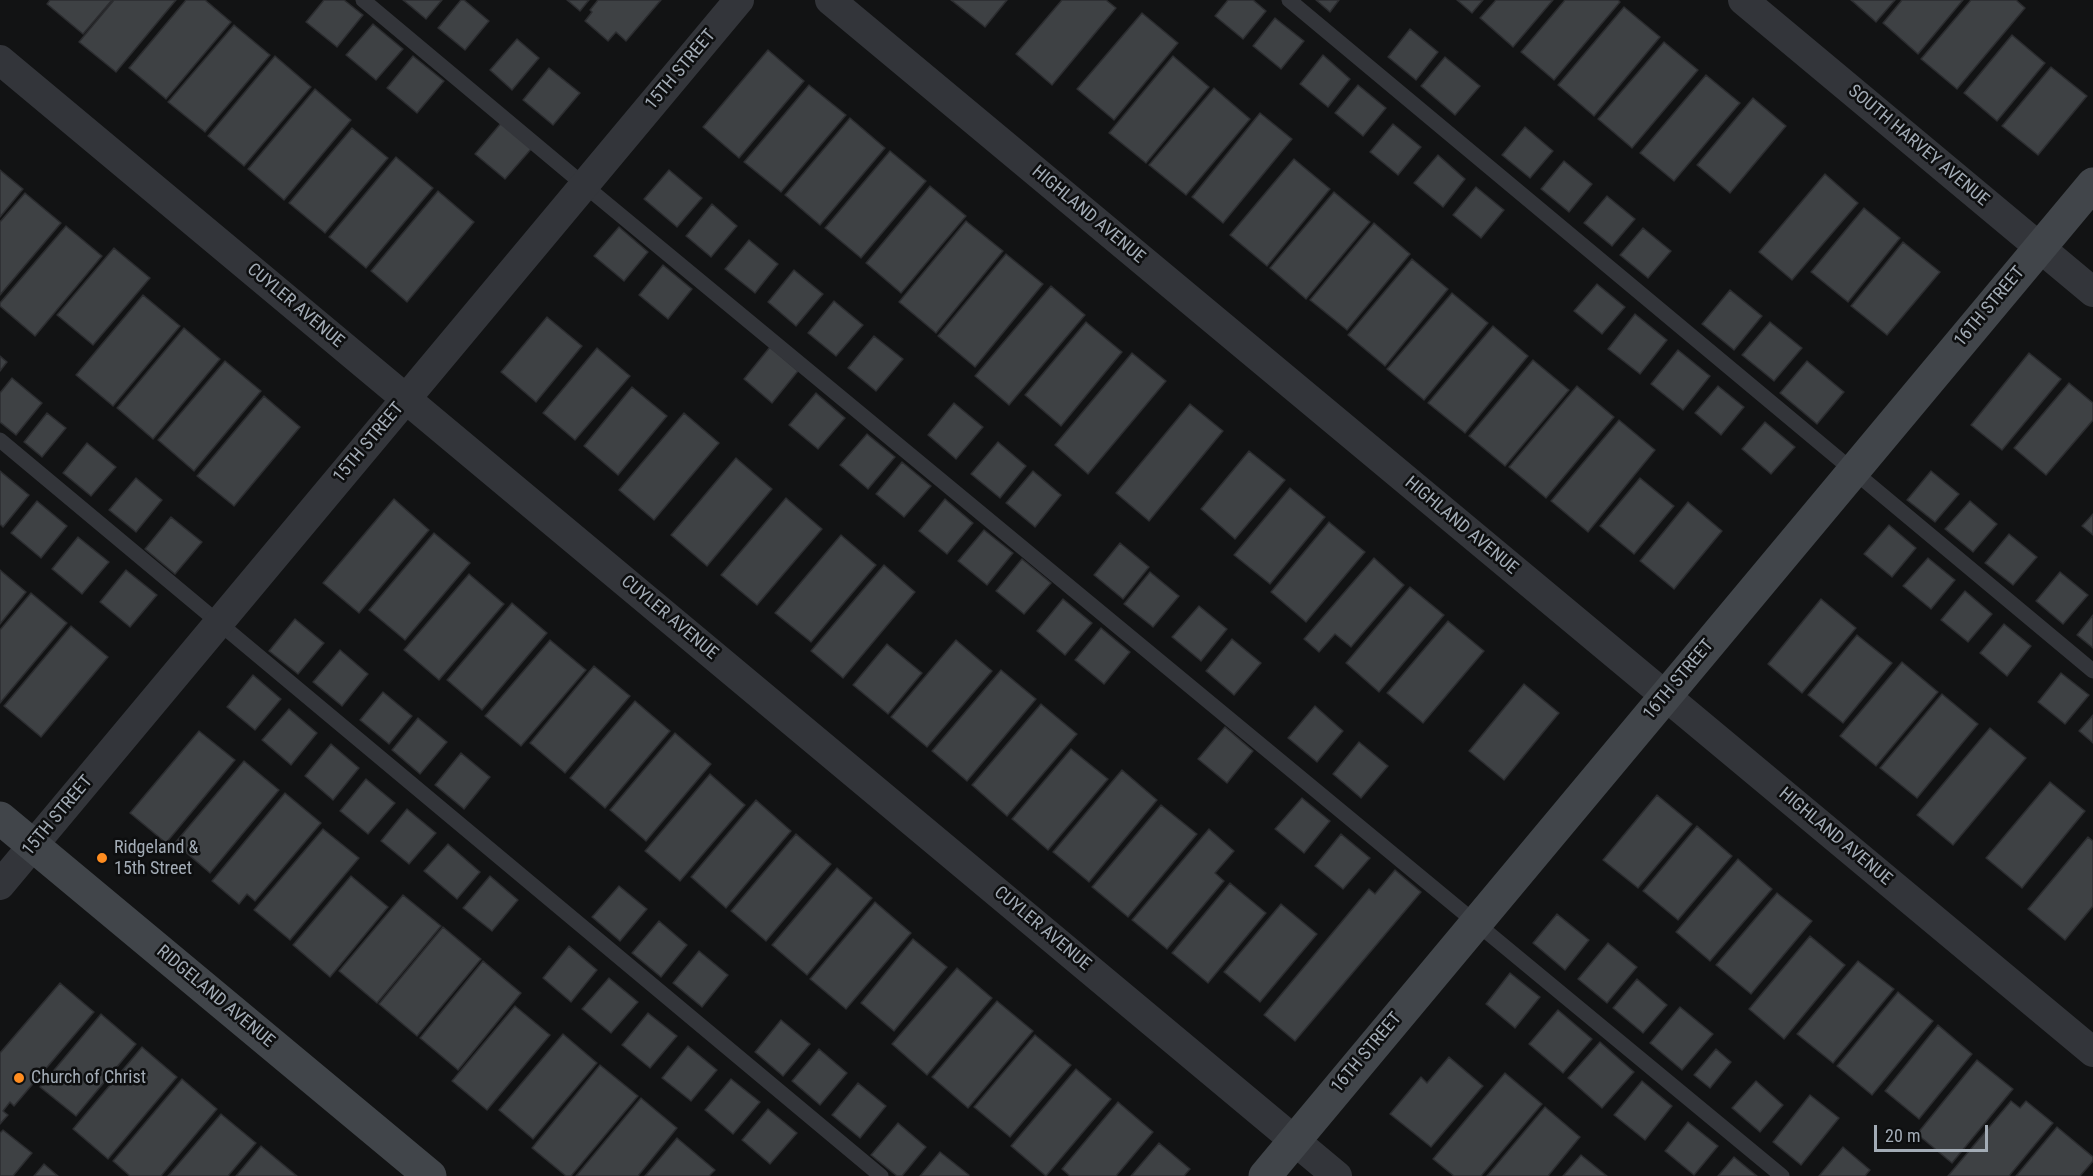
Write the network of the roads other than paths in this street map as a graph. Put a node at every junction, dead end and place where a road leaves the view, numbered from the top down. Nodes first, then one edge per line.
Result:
1 (363, 0) edge
2 (739, 0) edge
3 (830, 0) edge
4 (1288, 0) edge
5 (1743, 0) edge
6 (0, 60) edge
7 (2093, 184) edge
8 (584, 185) junction
9 (2040, 248) junction
10 (2093, 292) edge
11 (406, 399) junction
12 (0, 440) edge
13 (1853, 471) junction
14 (219, 623) junction
15 (2093, 671) edge
16 (1665, 696) junction
17 (0, 818) edge
18 (33, 845) junction
19 (0, 885) edge
20 (1476, 922) junction
21 (2093, 1052) edge
22 (1294, 1140) junction
23 (430, 1176) edge
24 (881, 1176) edge
25 (1264, 1176) edge
26 (1337, 1176) edge
27 (1782, 1176) edge

1 - 8 lane
2 - 8 street, 15TH STREET
3 - 16 street, HIGHLAND AVENUE
4 - 13 lane
5 - 9 street, SOUTH HARVEY AVENUE
6 - 11 street, CUYLER AVENUE
7 - 9 street, 16TH STREET
8 - 11 street, 15TH STREET
8 - 20 lane
9 - 10 street, SOUTH HARVEY AVENUE
9 - 13 street, 16TH STREET
11 - 14 street, 15TH STREET
11 - 22 street, CUYLER AVENUE
12 - 14 lane
13 - 15 lane
13 - 16 street, 16TH STREET
14 - 18 street, 15TH STREET
14 - 24 lane
16 - 20 street, 16TH STREET
16 - 21 street, HIGHLAND AVENUE
17 - 18 street, RIDGELAND AVENUE
18 - 19 street, 15TH STREET
18 - 23 street, RIDGELAND AVENUE
20 - 22 street, 16TH STREET
20 - 27 lane
22 - 25 street, 16TH STREET
22 - 26 street, CUYLER AVENUE

